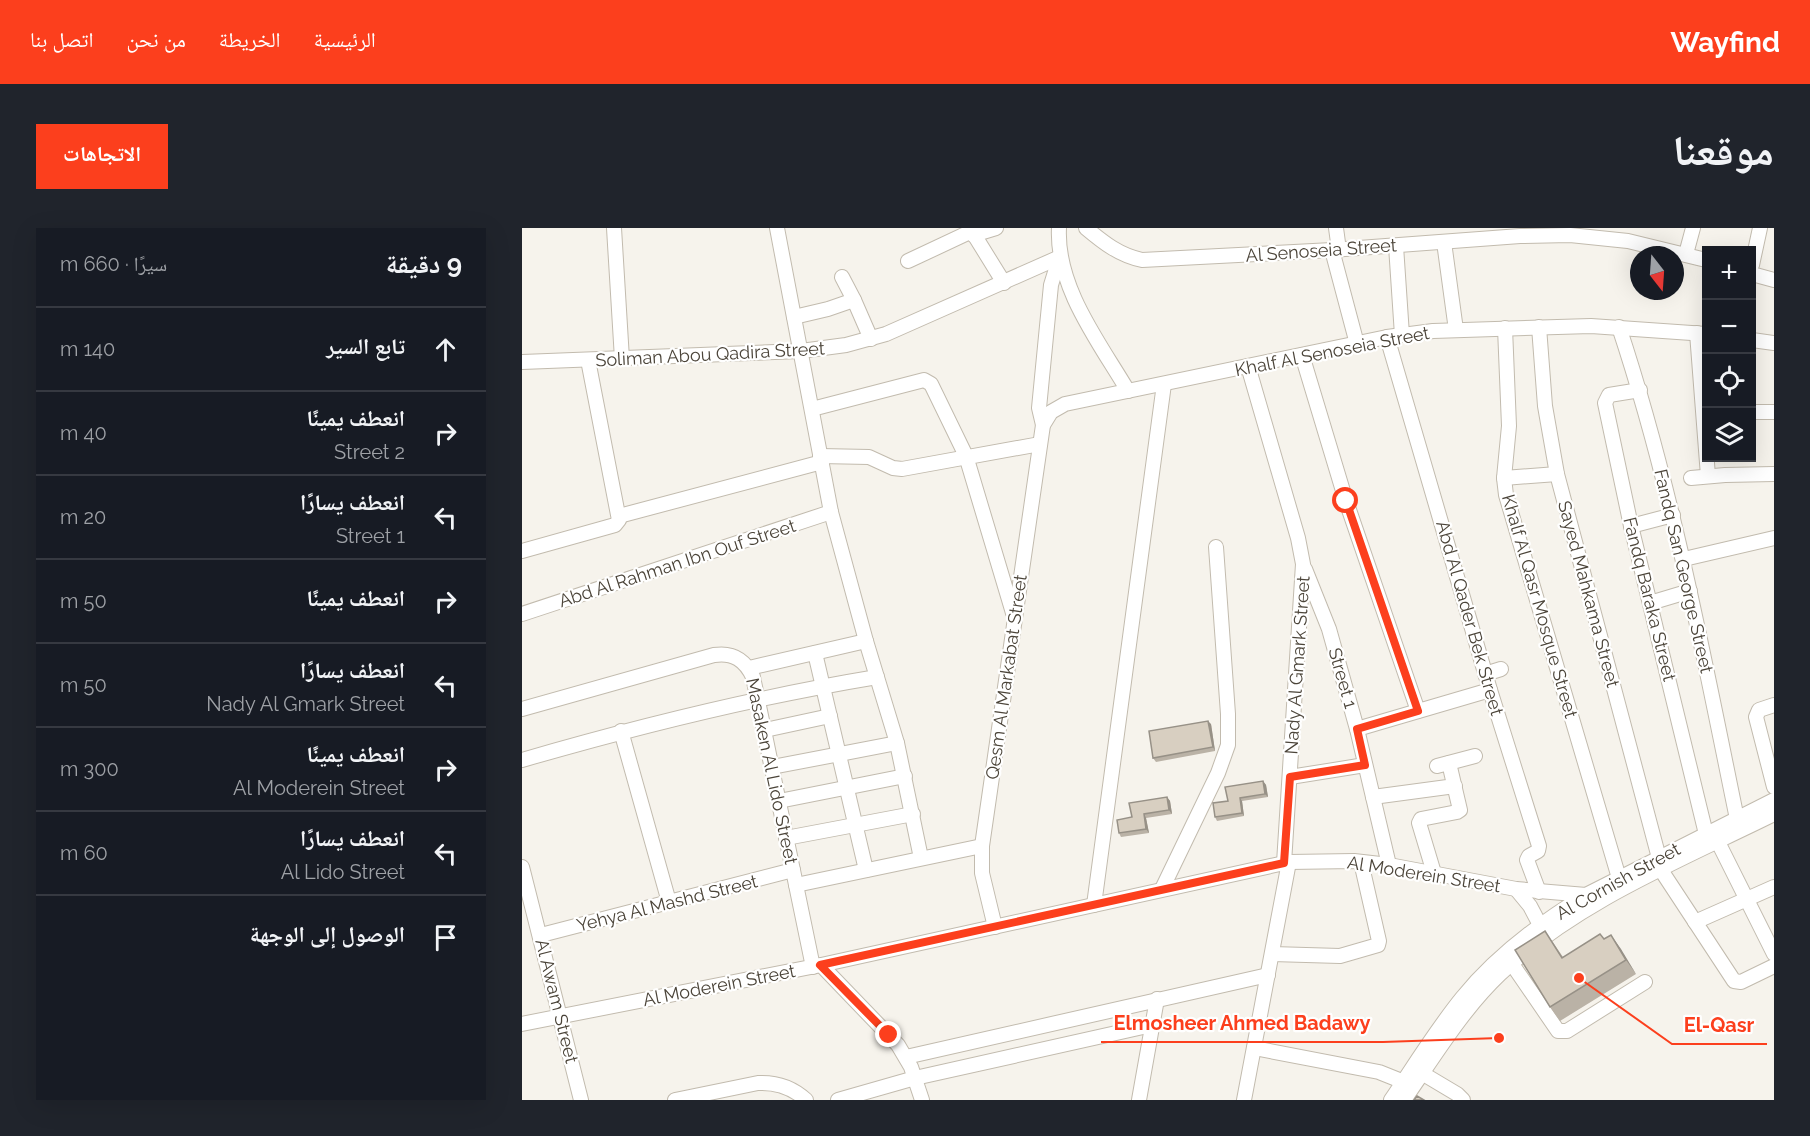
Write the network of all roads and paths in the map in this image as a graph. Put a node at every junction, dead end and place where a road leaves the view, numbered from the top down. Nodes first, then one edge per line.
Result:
1 (614, 228) edge
2 (777, 228) edge
3 (996, 228) edge
4 (1059, 228) edge
5 (1086, 228) edge
6 (1336, 228) edge
7 (1693, 228) edge
8 (1760, 228) edge
9 (1570, 231) edge
10 (972, 232) edge
11 (1444, 242) junction
12 (1396, 246) junction
13 (1756, 246) edge
14 (1336, 250) junction
15 (1686, 254) junction
16 (1060, 257) junction
17 (1702, 259) edge
18 (908, 261) dead end
19 (1756, 275) edge
20 (842, 278) dead end
21 (1774, 280) edge
22 (1004, 283) junction
23 (854, 300) junction
24 (794, 317) junction
25 (1539, 327) junction
26 (1619, 327) junction
27 (1505, 328) junction
28 (1456, 330) junction
29 (1702, 334) edge
30 (1402, 335) junction
31 (1387, 337) junction
32 (871, 339) junction
33 (1756, 341) edge
34 (1774, 343) edge
35 (1357, 344) junction
36 (801, 351) junction
37 (1703, 354) edge
38 (1302, 355) junction
39 (622, 359) junction
40 (588, 360) junction
41 (522, 362) edge
42 (1248, 366) junction
43 (1164, 384) junction
44 (1640, 390) junction
45 (1128, 391) junction
46 (1705, 408) edge
47 (812, 409) junction
48 (1756, 412) edge
49 (1774, 412) edge
50 (1043, 425) junction
51 (1040, 444) junction
52 (966, 456) junction
53 (821, 459) junction
54 (1707, 462) edge
55 (1557, 474) junction
56 (1774, 474) edge
57 (1708, 476) junction
58 (1504, 478) junction
59 (1691, 478) dead end
60 (831, 512) junction
61 (1673, 515) junction
62 (619, 516) junction
63 (1631, 526) junction
64 (1774, 538) edge
65 (1216, 547) dead end
66 (522, 550) edge
67 (1684, 559) junction
68 (1303, 564) junction
69 (1690, 591) junction
70 (1650, 603) junction
71 (522, 614) edge
72 (1015, 618) junction
73 (866, 641) junction
74 (815, 653) junction
75 (749, 668) junction
76 (1501, 669) dead end
77 (1485, 674) junction
78 (877, 677) junction
79 (823, 686) junction
80 (1490, 690) junction
81 (758, 699) junction
82 (1774, 705) edge
83 (522, 709) edge
84 (1418, 711) junction
85 (830, 716) junction
86 (1357, 729) junction
87 (765, 730) junction
88 (621, 731) junction
89 (897, 743) junction
90 (839, 755) junction
91 (1475, 756) dead end
92 (522, 760) edge
93 (1365, 765) junction
94 (772, 767) junction
95 (905, 776) junction
96 (1290, 777) junction
97 (1455, 786) junction
98 (1774, 787) edge
99 (847, 788) junction
100 (1373, 797) junction
101 (1774, 800) edge
102 (779, 801) junction
103 (913, 814) junction
104 (1737, 819) junction
105 (1772, 820) edge
106 (856, 825) junction
107 (786, 838) junction
108 (1712, 838) junction
109 (982, 846) junction
110 (921, 858) junction
111 (1361, 862) junction
112 (1287, 863) junction
113 (1660, 864) junction
114 (1389, 865) junction
115 (522, 867) edge
116 (793, 870) junction
117 (867, 870) junction
118 (1434, 873) junction
119 (1619, 878) junction
120 (796, 885) junction
121 (1774, 887) edge
122 (1162, 889) junction
123 (1516, 889) junction
124 (1539, 892) junction
125 (1586, 896) junction
126 (1747, 899) junction
127 (669, 902) junction
128 (1094, 905) junction
129 (1695, 922) junction
130 (1540, 925) junction
131 (995, 927) junction
132 (541, 935) junction
133 (1272, 954) junction
134 (1774, 954) edge
135 (1512, 964) junction
136 (817, 966) junction
137 (1774, 966) edge
138 (1268, 975) junction
139 (1645, 982) dead end
140 (1157, 999) junction
141 (561, 1016) junction
142 (522, 1024) edge
143 (1152, 1025) junction
144 (1254, 1048) junction
145 (906, 1057) junction
146 (1418, 1071) junction
147 (915, 1078) junction
148 (1404, 1082) junction
149 (709, 1097) edge
150 (1460, 1097) edge
151 (581, 1100) edge
152 (675, 1100) edge
153 (806, 1100) edge
154 (838, 1100) edge
155 (922, 1100) edge
156 (1139, 1100) edge
157 (1244, 1100) edge
158 (1391, 1100) edge
159 (1404, 1100) edge
160 (1476, 1100) edge

1 - 39 street
2 - 24 street
3 - 10 street
4 - 16 street
5 - 14 street, Al Senoseia Street
6 - 14 street
7 - 15 street
8 - 13 street
9 - 11 street, Al Senoseia Street
9 - 15 street, Al Senoseia Street
10 - 18 street
10 - 22 street
11 - 12 street, Al Senoseia Street
11 - 28 street
12 - 14 street, Al Senoseia Street
12 - 30 street
14 - 35 street
15 - 17 street, Al Senoseia Street
16 - 22 street, Soliman Abou Qadira Street
16 - 45 street
16 - 50 street, Qesm Al Markabat Street
19 - 21 street
20 - 23 street
22 - 32 street, Soliman Abou Qadira Street
23 - 24 street
23 - 32 street
24 - 36 street
25 - 26 street, Khalf Al Senoseia Street
25 - 27 street, Khalf Al Senoseia Street
25 - 55 street, Sayed Mahkama Street
26 - 29 street, Khalf Al Senoseia Street
26 - 44 street, Fandq San George Street
27 - 28 street, Khalf Al Senoseia Street
27 - 58 street, Khalf Al Qasr Mosque Street
28 - 30 street, Khalf Al Senoseia Street
30 - 31 street, Khalf Al Senoseia Street
31 - 35 street, Khalf Al Senoseia Street
31 - 77 street, Abd Al Qader Bek Street
32 - 36 street, Soliman Abou Qadira Street
33 - 34 street
35 - 38 street, Khalf Al Senoseia Street
36 - 39 street, Soliman Abou Qadira Street
36 - 47 street
37 - 46 street
38 - 42 street, Khalf Al Senoseia Street
38 - 84 street
39 - 40 street, Soliman Abou Qadira Street
40 - 41 street, Soliman Abou Qadira Street
40 - 62 street
42 - 43 street, Khalf Al Senoseia Street
42 - 68 street, Nady Al Gmark Street
43 - 45 street, Khalf Al Senoseia Street
43 - 128 street
44 - 61 street, Fandq San George Street
44 - 63 street, Fandq Baraka Street
45 - 50 street, Khalf Al Senoseia Street
47 - 52 street
47 - 53 street
48 - 49 street
50 - 51 street, Qesm Al Markabat Street
51 - 52 street
51 - 72 street, Qesm Al Markabat Street
52 - 53 street
52 - 72 street
53 - 60 street
53 - 62 street
54 - 57 street
55 - 58 street
55 - 113 street, Sayed Mahkama Street
56 - 57 street
57 - 59 street
58 - 119 street, Khalf Al Qasr Mosque Street
60 - 71 street, Abd Al Rahman Ibn Ouf Street
60 - 73 street
61 - 63 street
61 - 67 street, Fandq San George Street
62 - 66 street
63 - 70 street, Fandq Baraka Street
64 - 67 street
65 - 122 street
67 - 69 street, Fandq San George Street
68 - 86 street, Street 1
68 - 96 street, Nady Al Gmark Street
69 - 70 street
69 - 104 street, Fandq San George Street
70 - 108 street, Fandq Baraka Street
72 - 109 street, Qesm Al Markabat Street
73 - 74 street
73 - 78 street
74 - 75 street
74 - 79 street
75 - 81 street, Masaken Al Lido Street
75 - 83 street, Masaken Al Lido Street
76 - 77 street
77 - 80 street, Abd Al Qader Bek Street
78 - 79 street
78 - 89 street
79 - 81 street
79 - 85 street
80 - 84 street
80 - 124 street, Abd Al Qader Bek Street
81 - 87 street, Masaken Al Lido Street
81 - 88 street
82 - 98 street
84 - 86 street
85 - 87 street
85 - 90 street
86 - 93 street, Street 1
87 - 94 street, Masaken Al Lido Street
88 - 92 street
88 - 127 street
89 - 90 street
89 - 95 street
90 - 94 street
90 - 99 street
91 - 97 street
93 - 96 street
93 - 100 street, Street 1
94 - 102 street, Masaken Al Lido Street
95 - 99 street
95 - 103 street
96 - 112 street, Nady Al Gmark Street
97 - 100 street
97 - 118 street
99 - 102 street
99 - 106 street
100 - 114 street, Street 1
101 - 104 street, Al Cornish Street
102 - 107 street, Masaken Al Lido Street
103 - 106 street
103 - 110 street
104 - 108 street, Al Cornish Street
105 - 108 street, Al Cornish Street
106 - 107 street
106 - 117 street
107 - 116 street, Masaken Al Lido Street
108 - 113 street, Al Cornish Street
108 - 126 street, Fandq Baraka Street
109 - 110 street
109 - 131 street, Qesm Al Markabat Street
110 - 117 street
111 - 112 street, Al Moderein Street
111 - 114 street, Al Moderein Street
111 - 133 street
112 - 122 street, Al Moderein Street
112 - 133 street, Nady Al Gmark Street
113 - 119 street, Al Cornish Street
113 - 129 street, Sayed Mahkama Street
113 - 135 street, Al Cornish Street
114 - 118 street, Al Moderein Street
115 - 132 street, Al Awam Street
116 - 120 street, Masaken Al Lido Street
116 - 127 street, Yehya Al Mashd Street
117 - 120 street
118 - 123 street, Al Moderein Street
119 - 125 street, Al Cornish Street
120 - 136 street, Masaken Al Lido Street
121 - 126 street
122 - 128 street, Al Moderein Street
123 - 124 street, Al Moderein Street
123 - 130 street, Al Moderein Street
124 - 125 street, Al Moderein Street
125 - 130 street, Al Cornish Street
126 - 129 street
126 - 134 street, Fandq Baraka Street
127 - 132 street, Yehya Al Mashd Street
128 - 131 street, Al Moderein Street
129 - 137 street, Sayed Mahkama Street
130 - 146 street, Al Cornish Street
131 - 136 street, Al Moderein Street
132 - 141 street, Al Awam Street
133 - 138 street, Nady Al Gmark Street
135 - 139 street
135 - 146 street, Al Cornish Street
136 - 141 street, Al Moderein Street
136 - 145 street
138 - 140 street
138 - 144 street, Nady Al Gmark Street
140 - 143 street
140 - 145 street
141 - 142 street, Al Moderein Street
141 - 151 street, Al Awam Street
143 - 147 street
143 - 156 street
144 - 148 street
144 - 157 street, Nady Al Gmark Street
145 - 147 street
146 - 148 street, Al Cornish Street
146 - 150 street
146 - 159 street, Al Cornish Street
147 - 154 street
147 - 155 street
148 - 158 street, Al Cornish Street
149 - 152 street
149 - 153 street
150 - 160 street

